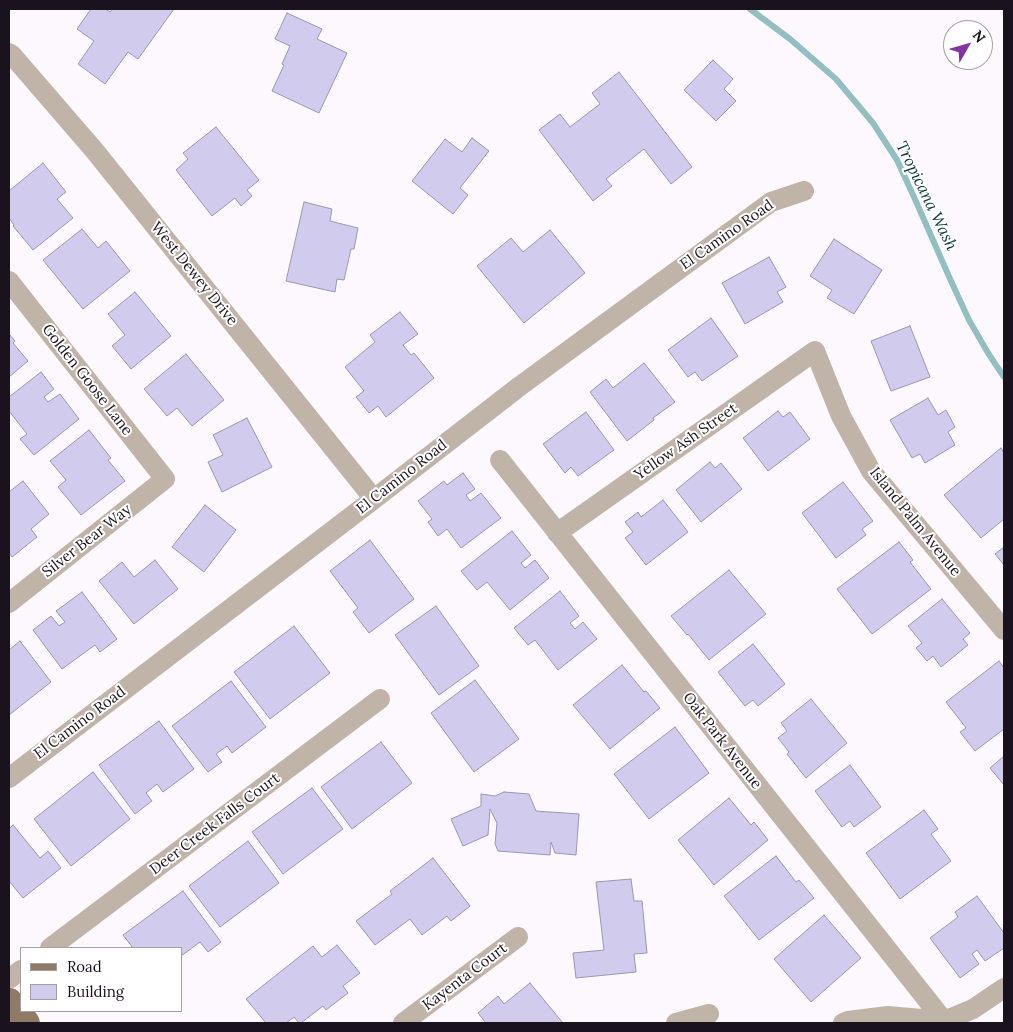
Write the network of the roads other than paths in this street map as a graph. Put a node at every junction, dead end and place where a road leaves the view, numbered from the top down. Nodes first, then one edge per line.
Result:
1 (9, 53) edge
2 (804, 191) dead end
3 (9, 282) edge
4 (815, 351) joint
5 (500, 460) dead end
6 (165, 479) joint
7 (374, 499) junction
8 (557, 533) junction
9 (9, 603) edge
10 (1004, 630) edge
11 (380, 699) dead end
12 (9, 778) edge
13 (518, 937) dead end
14 (51, 947) edge
15 (20, 971) edge
16 (9, 979) edge
17 (1004, 988) edge
18 (9, 1002) edge
19 (709, 1014) dead end
20 (410, 1021) edge
21 (944, 1021) junction
22 (26, 1023) edge
23 (676, 1023) edge
24 (843, 1023) edge

1 - 7 street, West Dewey Drive
2 - 7 street, El Camino Road
3 - 6 street, Golden Goose Lane
4 - 8 street, Yellow Ash Street
4 - 10 street, Island Palm Avenue
5 - 8 street, Oak Park Avenue
6 - 9 street, Silver Bear Way
7 - 12 street, El Camino Road
8 - 21 street, Oak Park Avenue
11 - 14 street, Deer Creek Falls Court
13 - 20 street, Kayenta Court
15 - 16 street
17 - 21 street
18 - 22 main road
19 - 23 street
21 - 24 street

